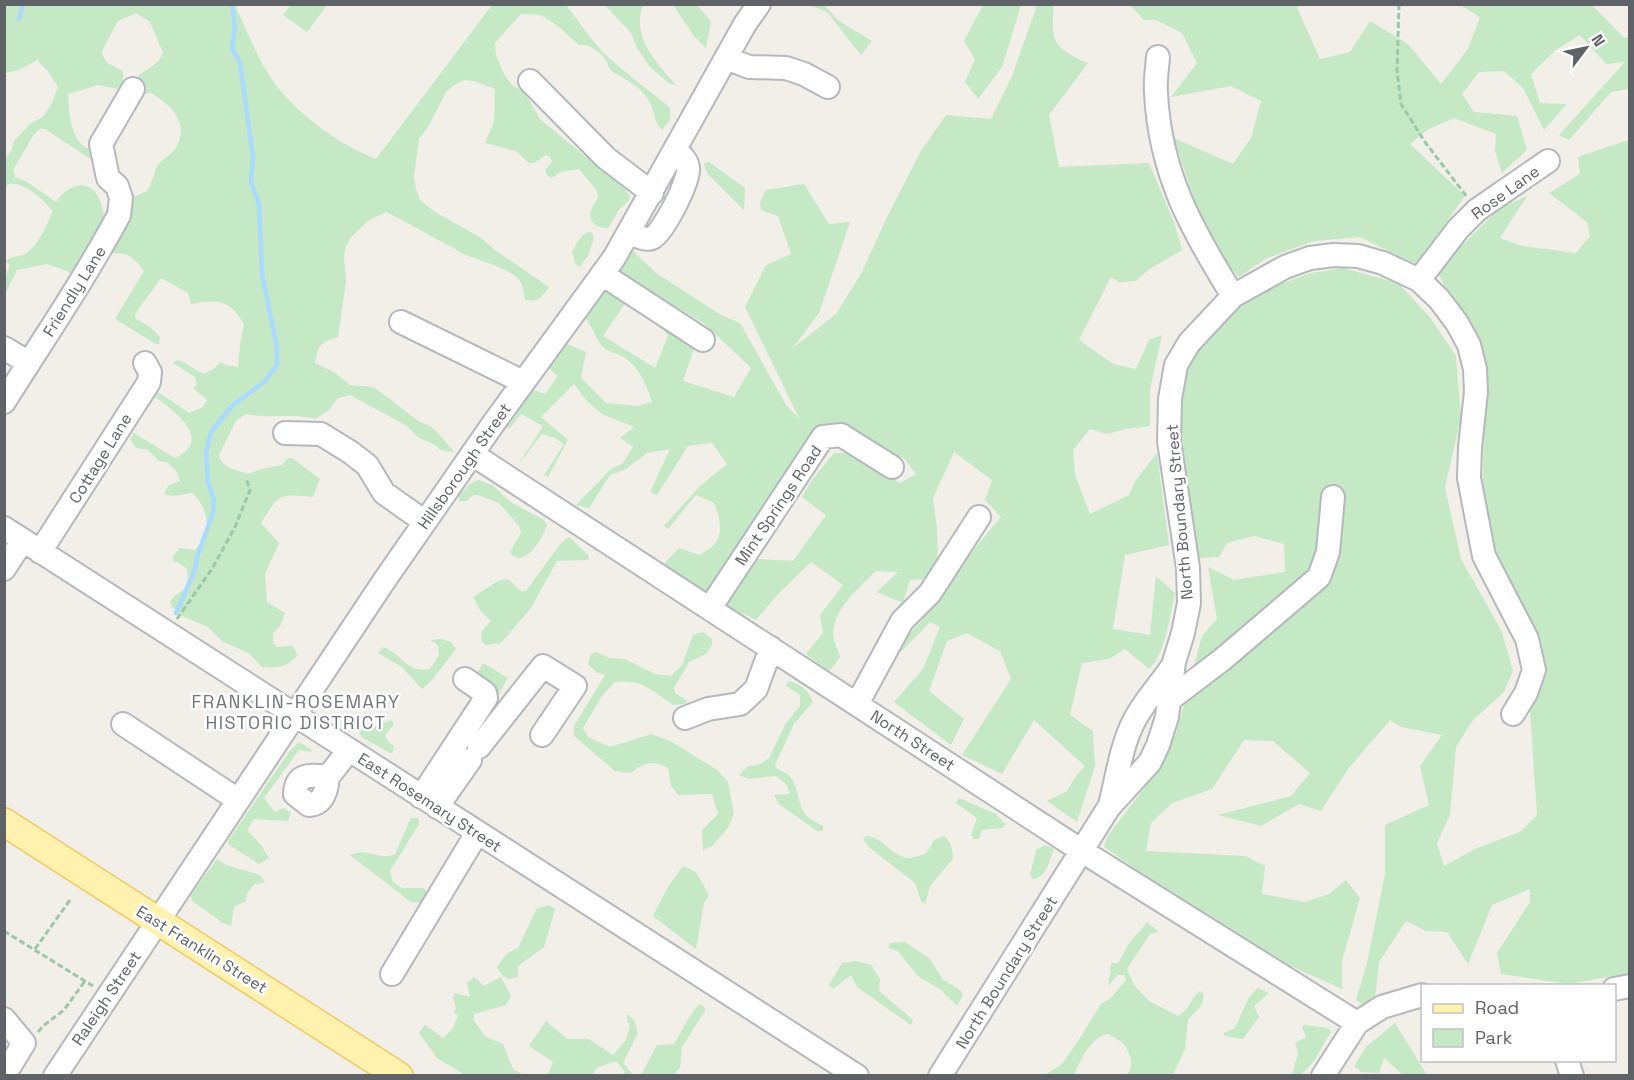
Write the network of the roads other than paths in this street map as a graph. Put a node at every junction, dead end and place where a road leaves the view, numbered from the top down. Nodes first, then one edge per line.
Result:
1 (759, 4) edge
2 (1158, 57) dead end
3 (726, 58) junction
4 (530, 81) dead end
5 (828, 87) dead end
6 (133, 89) dead end
7 (675, 149) junction
8 (1548, 161) dead end
9 (652, 193) junction
10 (629, 232) junction
11 (602, 274) junction
12 (1419, 280) junction
13 (1233, 296) junction
14 (401, 322) dead end
15 (703, 340) dead end
16 (4, 348) edge
17 (29, 363) junction
18 (145, 363) dead end
19 (523, 382) junction
20 (4, 402) edge
21 (285, 433) dead end
22 (472, 454) junction
23 (892, 467) dead end
24 (1333, 497) dead end
25 (979, 517) dead end
26 (424, 522) junction
27 (23, 540) edge
28 (4, 568) edge
29 (710, 608) junction
30 (771, 648) junction
31 (1174, 662) junction
32 (465, 679) dead end
33 (1169, 700) junction
34 (856, 704) junction
35 (1513, 714) dead end
36 (296, 715) junction
37 (685, 718) dead end
38 (123, 724) dead end
39 (542, 735) dead end
40 (349, 750) junction
41 (328, 777) dead end
42 (238, 800) junction
43 (429, 802) junction
44 (1110, 807) junction
45 (4, 822) edge
46 (477, 832) junction
47 (1082, 851) junction
48 (157, 921) junction
49 (392, 974) dead end
50 (1421, 995) edge
51 (4, 1019) edge
52 (1357, 1023) junction
53 (383, 1071) edge
54 (6, 1076) edge
55 (55, 1076) edge
56 (857, 1076) edge
57 (940, 1076) edge
58 (1323, 1076) edge

1 - 3 street, Hillsborough Street
2 - 13 street
3 - 5 street
3 - 7 street, Hillsborough Street
4 - 9 street
6 - 17 street, Friendly Lane
7 - 9 street, Hillsborough Street
7 - 10 street
8 - 12 street, Rose Lane
9 - 10 street, Hillsborough Street
10 - 11 street, Hillsborough Street
11 - 15 street
11 - 19 street, Hillsborough Street
12 - 13 street, North Boundary Street
12 - 35 street, North Boundary Street
13 - 31 street, North Boundary Street
14 - 19 street
16 - 17 street
17 - 20 street, Friendly Lane
18 - 27 street, Cottage Lane
19 - 22 street, Hillsborough Street
21 - 26 street
22 - 26 street, Hillsborough Street
22 - 29 street, North Street
23 - 29 street, Mint Springs Road
24 - 33 street
25 - 34 street
26 - 36 street, Hillsborough Street
27 - 28 street, Cottage Lane
27 - 36 street, East Rosemary Street
29 - 30 street, North Street
30 - 34 street, North Street
30 - 37 street
31 - 33 street, North Boundary Street
31 - 44 street, North Boundary Street
32 - 43 street
33 - 44 street, North Boundary Street
34 - 47 street, North Street
36 - 40 street, East Rosemary Street
36 - 42 street, Hillsborough Street
38 - 42 street
39 - 43 street
40 - 41 street
40 - 43 street, East Rosemary Street
42 - 48 street, Hillsborough Street
43 - 46 street, East Rosemary Street
44 - 47 street, North Boundary Street
45 - 48 main road, East Franklin Street
46 - 49 street
46 - 56 street, East Rosemary Street
47 - 52 street, North Street
47 - 57 street, North Boundary Street
48 - 53 main road, East Franklin Street
48 - 55 street, Raleigh Street
50 - 52 street
51 - 54 street
52 - 58 street

